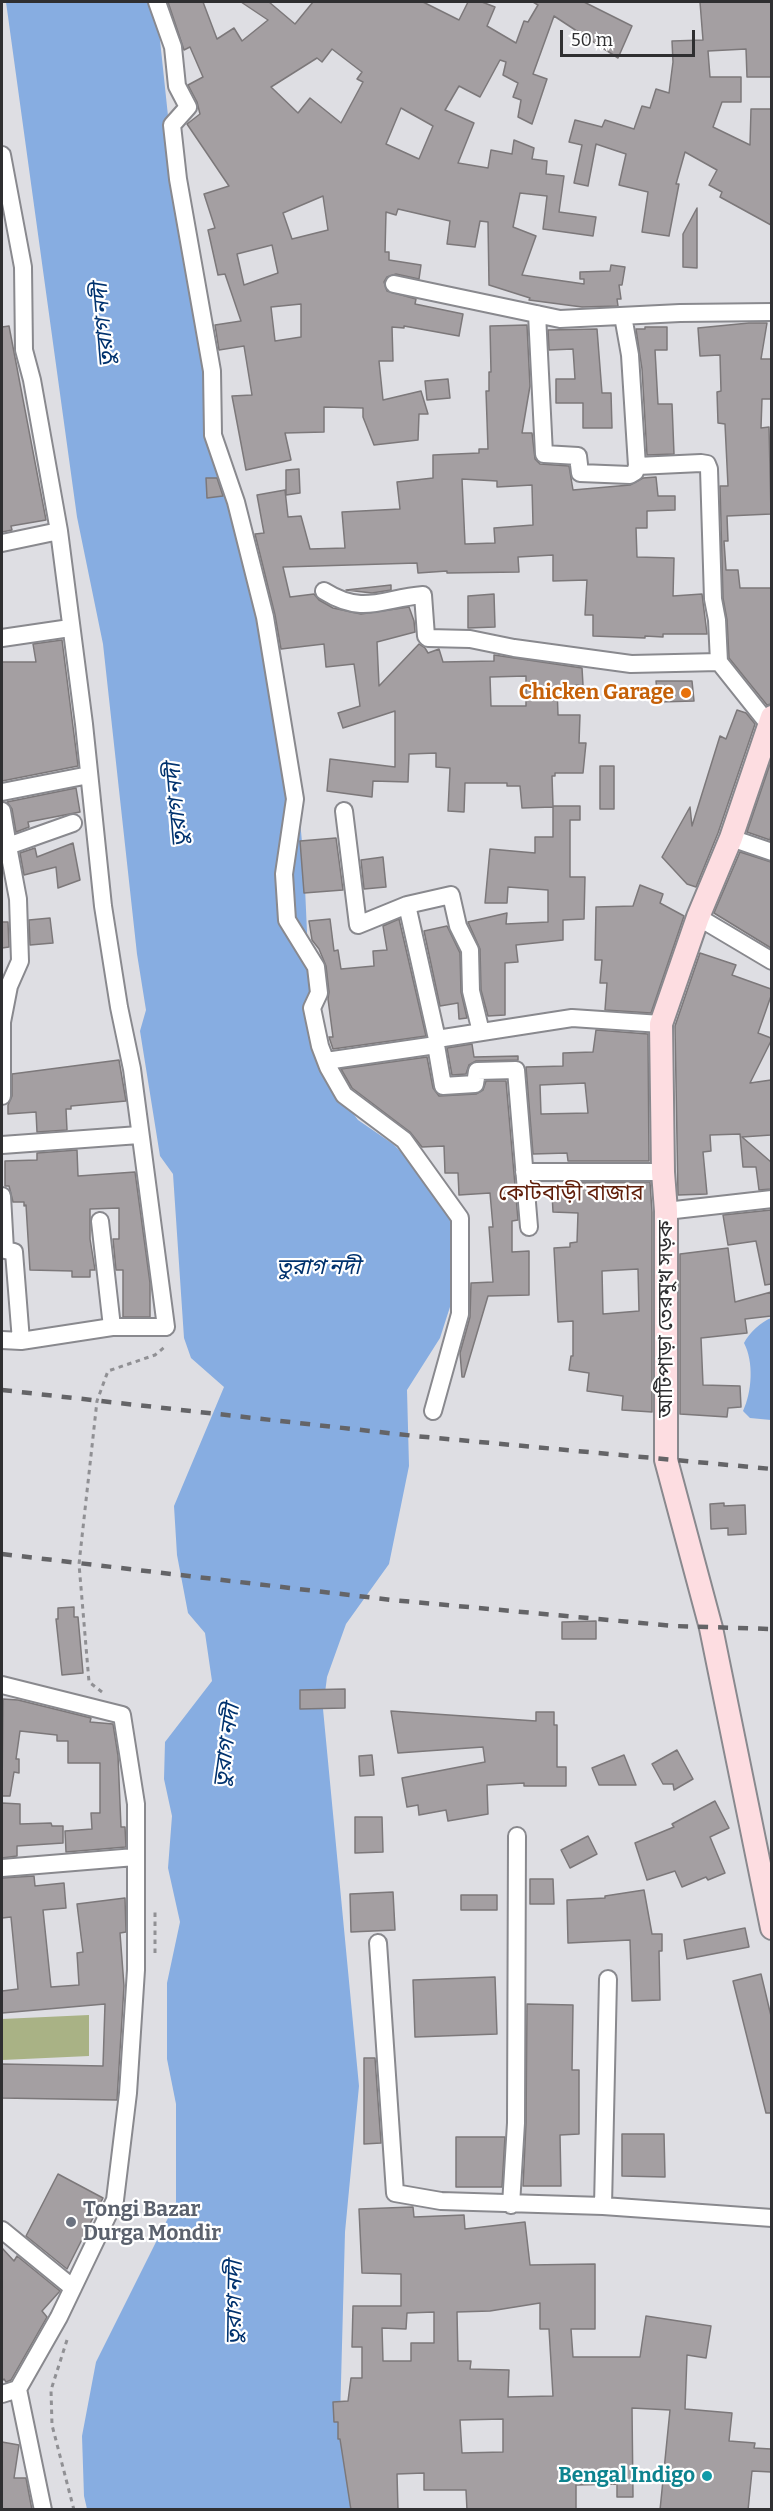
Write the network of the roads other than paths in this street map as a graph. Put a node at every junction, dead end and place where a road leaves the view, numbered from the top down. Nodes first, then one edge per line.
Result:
1 (156, 2) edge
2 (2, 155) edge
3 (6, 212) edge
4 (394, 284) dead end
5 (771, 312) edge
6 (537, 314) junction
7 (623, 316) junction
8 (637, 466) junction
9 (58, 531) junction
10 (2, 543) edge
11 (324, 591) dead end
12 (70, 628) junction
13 (2, 638) edge
14 (719, 662) junction
15 (771, 722) edge
16 (89, 775) junction
17 (2, 792) edge
18 (344, 810) dead end
19 (2, 811) edge
20 (73, 823) dead end
21 (731, 838) junction
22 (8, 846) junction
23 (771, 852) edge
24 (407, 904) junction
25 (698, 917) junction
26 (771, 961) edge
27 (2, 1022) edge
28 (661, 1024) junction
29 (481, 1032) junction
30 (436, 1042) junction
31 (326, 1061) junction
32 (2, 1096) edge
33 (139, 1135) junction
34 (2, 1145) edge
35 (524, 1172) junction
36 (663, 1172) junction
37 (2, 1196) edge
38 (771, 1199) edge
39 (666, 1211) junction
40 (100, 1221) dead end
41 (529, 1227) dead end
42 (3, 1244) edge
43 (112, 1326) junction
44 (2, 1340) edge
45 (21, 1341) junction
46 (433, 1411) dead end
47 (2, 1685) edge
48 (517, 1836) dead end
49 (135, 1857) junction
50 (2, 1868) edge
51 (771, 1928) edge
52 (378, 1943) dead end
53 (608, 1979) dead end
54 (511, 2205) junction
55 (603, 2206) junction
56 (771, 2218) edge
57 (2, 2230) edge
58 (73, 2288) junction
59 (6, 2391) edge
60 (43, 2510) edge

1 - 31 street
2 - 3 street
3 - 9 street
4 - 6 street
5 - 7 street
6 - 7 street
6 - 8 street
7 - 8 street
8 - 14 street
9 - 10 street
9 - 12 street
11 - 14 street
12 - 13 street
12 - 16 street
14 - 15 street
15 - 21 main road, আটিপাড়া তেরমুখ সড়ক
16 - 17 street
16 - 33 street
18 - 24 street
19 - 22 street
20 - 22 street
21 - 23 street
21 - 25 main road, আটিপাড়া তেরমুখ সড়ক
22 - 27 street
24 - 29 street
24 - 30 street
25 - 26 street
25 - 28 main road, আটিপাড়া তেরমুখ সড়ক
27 - 32 street
28 - 29 street
28 - 36 main road, আটিপাড়া তেরমুখ সড়ক
29 - 30 street
30 - 31 street
30 - 35 street
31 - 46 street
33 - 34 street
33 - 43 street
35 - 36 street
35 - 41 street
36 - 39 main road, আটিপাড়া তেরমুখ সড়ক
37 - 42 street
38 - 39 street
39 - 51 main road, আটিপাড়া তেরমুখ সড়ক
40 - 43 street
42 - 45 street
43 - 45 street
44 - 45 street
47 - 49 street
48 - 54 street
49 - 50 street
49 - 58 street
52 - 54 street
53 - 55 street
54 - 55 street
55 - 56 street
57 - 58 street
58 - 59 street
59 - 60 street

